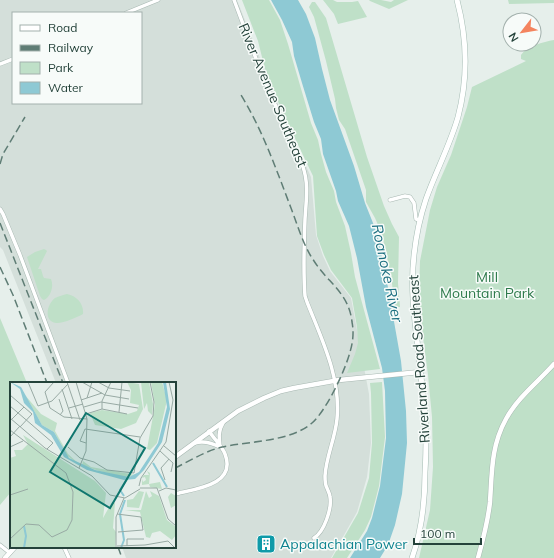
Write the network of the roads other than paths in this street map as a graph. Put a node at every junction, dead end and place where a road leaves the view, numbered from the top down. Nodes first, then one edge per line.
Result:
1 (158, 0) edge
2 (234, 0) edge
3 (457, 0) edge
4 (128, 12) edge
5 (12, 59) edge
6 (0, 64) edge
7 (390, 200) dead end
8 (0, 209) edge
9 (420, 221) junction
10 (554, 364) edge
11 (420, 372) junction
12 (335, 381) junction
13 (68, 382) edge
14 (225, 420) junction
15 (209, 431) junction
16 (189, 446) junction
17 (221, 447) junction
18 (176, 456) edge
19 (176, 494) edge
20 (314, 538) dead end
21 (0, 545) edge
22 (14, 548) edge
23 (64, 548) edge
24 (10, 553) junction
25 (5, 558) edge
26 (69, 558) edge
27 (412, 558) edge
28 (478, 558) edge

1 - 4 street
2 - 12 street, River Avenue Southeast
3 - 9 main road, Riverland Road Southeast
5 - 6 street
7 - 9 street
8 - 13 street
9 - 11 main road, Riverland Road Southeast
10 - 28 street
11 - 12 street
11 - 27 main road, Riverland Road Southeast
12 - 14 street
12 - 20 street, River Avenue Southeast
14 - 15 street
14 - 17 street
15 - 16 street
15 - 17 street
16 - 17 street
16 - 18 street
17 - 19 street
21 - 24 street
22 - 24 street
23 - 26 street
24 - 25 street

